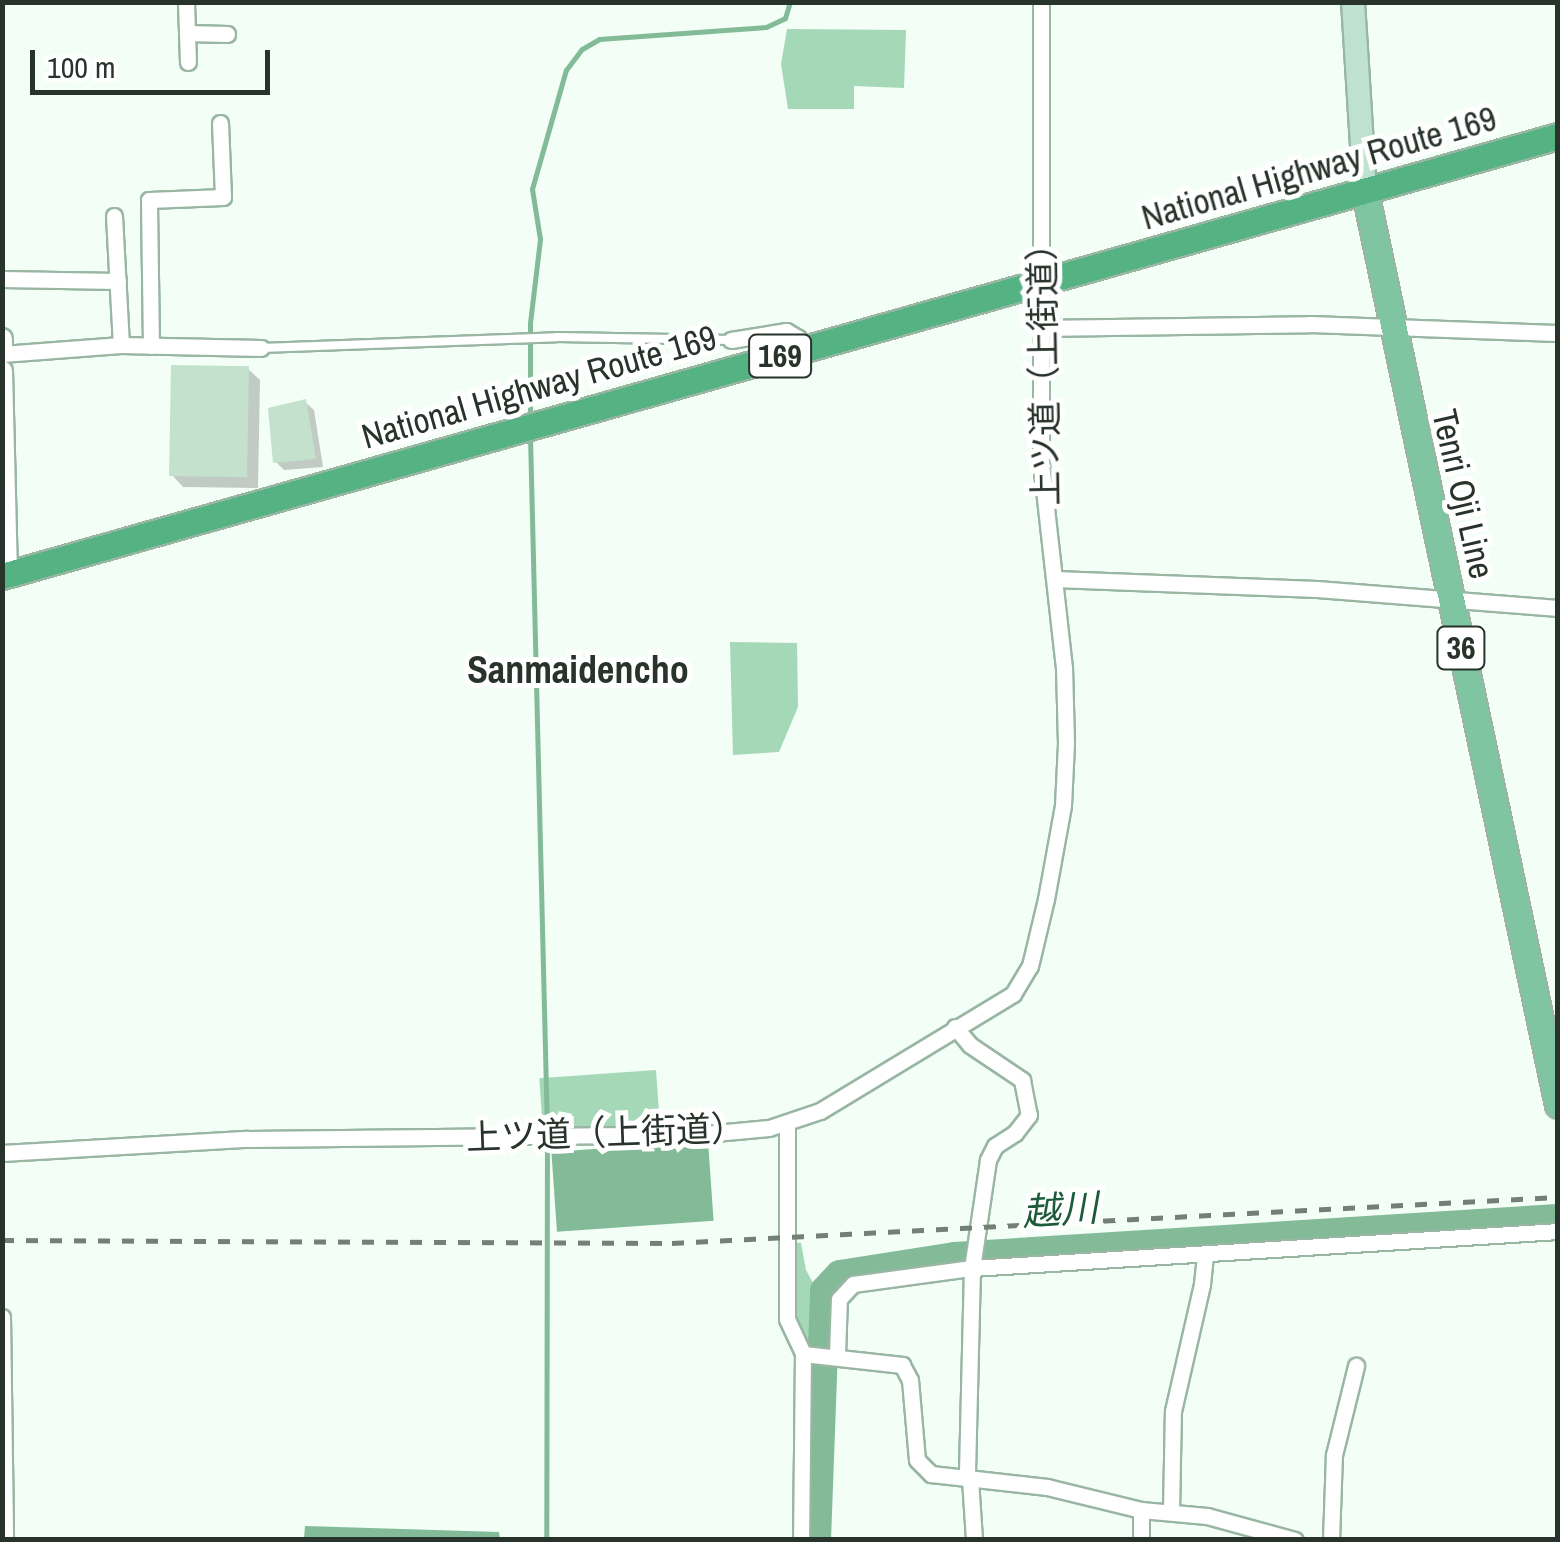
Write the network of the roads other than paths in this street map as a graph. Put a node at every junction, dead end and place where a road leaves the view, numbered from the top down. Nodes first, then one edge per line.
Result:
1 (186, 2) edge
2 (1041, 2) edge
3 (1353, 2) edge
4 (187, 33) junction
5 (227, 34) dead end
6 (188, 62) dead end
7 (220, 123) dead end
8 (1558, 136) edge
9 (1365, 192) junction
10 (114, 216) dead end
11 (2, 279) edge
12 (118, 281) junction
13 (1039, 282) junction
14 (1390, 327) junction
15 (1039, 328) junction
16 (1558, 333) edge
17 (2, 340) edge
18 (731, 340) joint
19 (121, 345) junction
20 (151, 346) junction
21 (261, 348) joint
22 (802, 350) junction
23 (2, 352) edge
24 (2, 371) edge
25 (1055, 579) junction
26 (4, 580) edge
27 (1451, 602) junction
28 (1558, 608) edge
29 (956, 1027) junction
30 (1558, 1104) edge
31 (787, 1124) junction
32 (2, 1153) edge
33 (1558, 1231) edge
34 (1205, 1253) junction
35 (972, 1268) junction
36 (2, 1317) edge
37 (804, 1354) junction
38 (837, 1355) junction
39 (1356, 1366) dead end
40 (968, 1479) junction
41 (1142, 1510) junction
42 (1170, 1511) junction
43 (6, 1540) edge
44 (800, 1540) edge
45 (974, 1540) edge
46 (1142, 1540) edge
47 (1295, 1540) edge
48 (1331, 1540) edge

1 - 4 street
2 - 13 street, 上ツ道（上街道）
3 - 9 main road
4 - 5 street
4 - 6 street
7 - 20 street
8 - 9 highway, National Highway Route 169 / 169
9 - 13 highway, National Highway Route 169 / 169
9 - 14 main road, Tenri Oji Line / 36
10 - 12 street
11 - 12 street
12 - 19 street
13 - 15 street, 上ツ道（上街道）
13 - 22 highway, National Highway Route 169 / 169
14 - 15 street
14 - 16 street
14 - 27 main road, Tenri Oji Line / 36
15 - 25 street, 上ツ道（上街道）
17 - 23 street
18 - 21 lane
18 - 22 street
19 - 20 street
19 - 23 street
20 - 21 street
22 - 26 highway, National Highway Route 169 / 169
24 - 26 street
25 - 27 street
25 - 29 street, 上ツ道（上街道）
27 - 28 street
27 - 30 main road, Tenri Oji Line / 36
29 - 31 street, 上ツ道（上街道）
29 - 35 street
31 - 32 street, 上ツ道（上街道）
31 - 37 street
33 - 34 street
34 - 35 street
34 - 42 street
35 - 38 street
35 - 40 street
36 - 43 street
37 - 38 street
37 - 44 street
38 - 40 street
39 - 48 street
40 - 41 street
40 - 45 street
41 - 42 street
41 - 46 street
42 - 47 street

